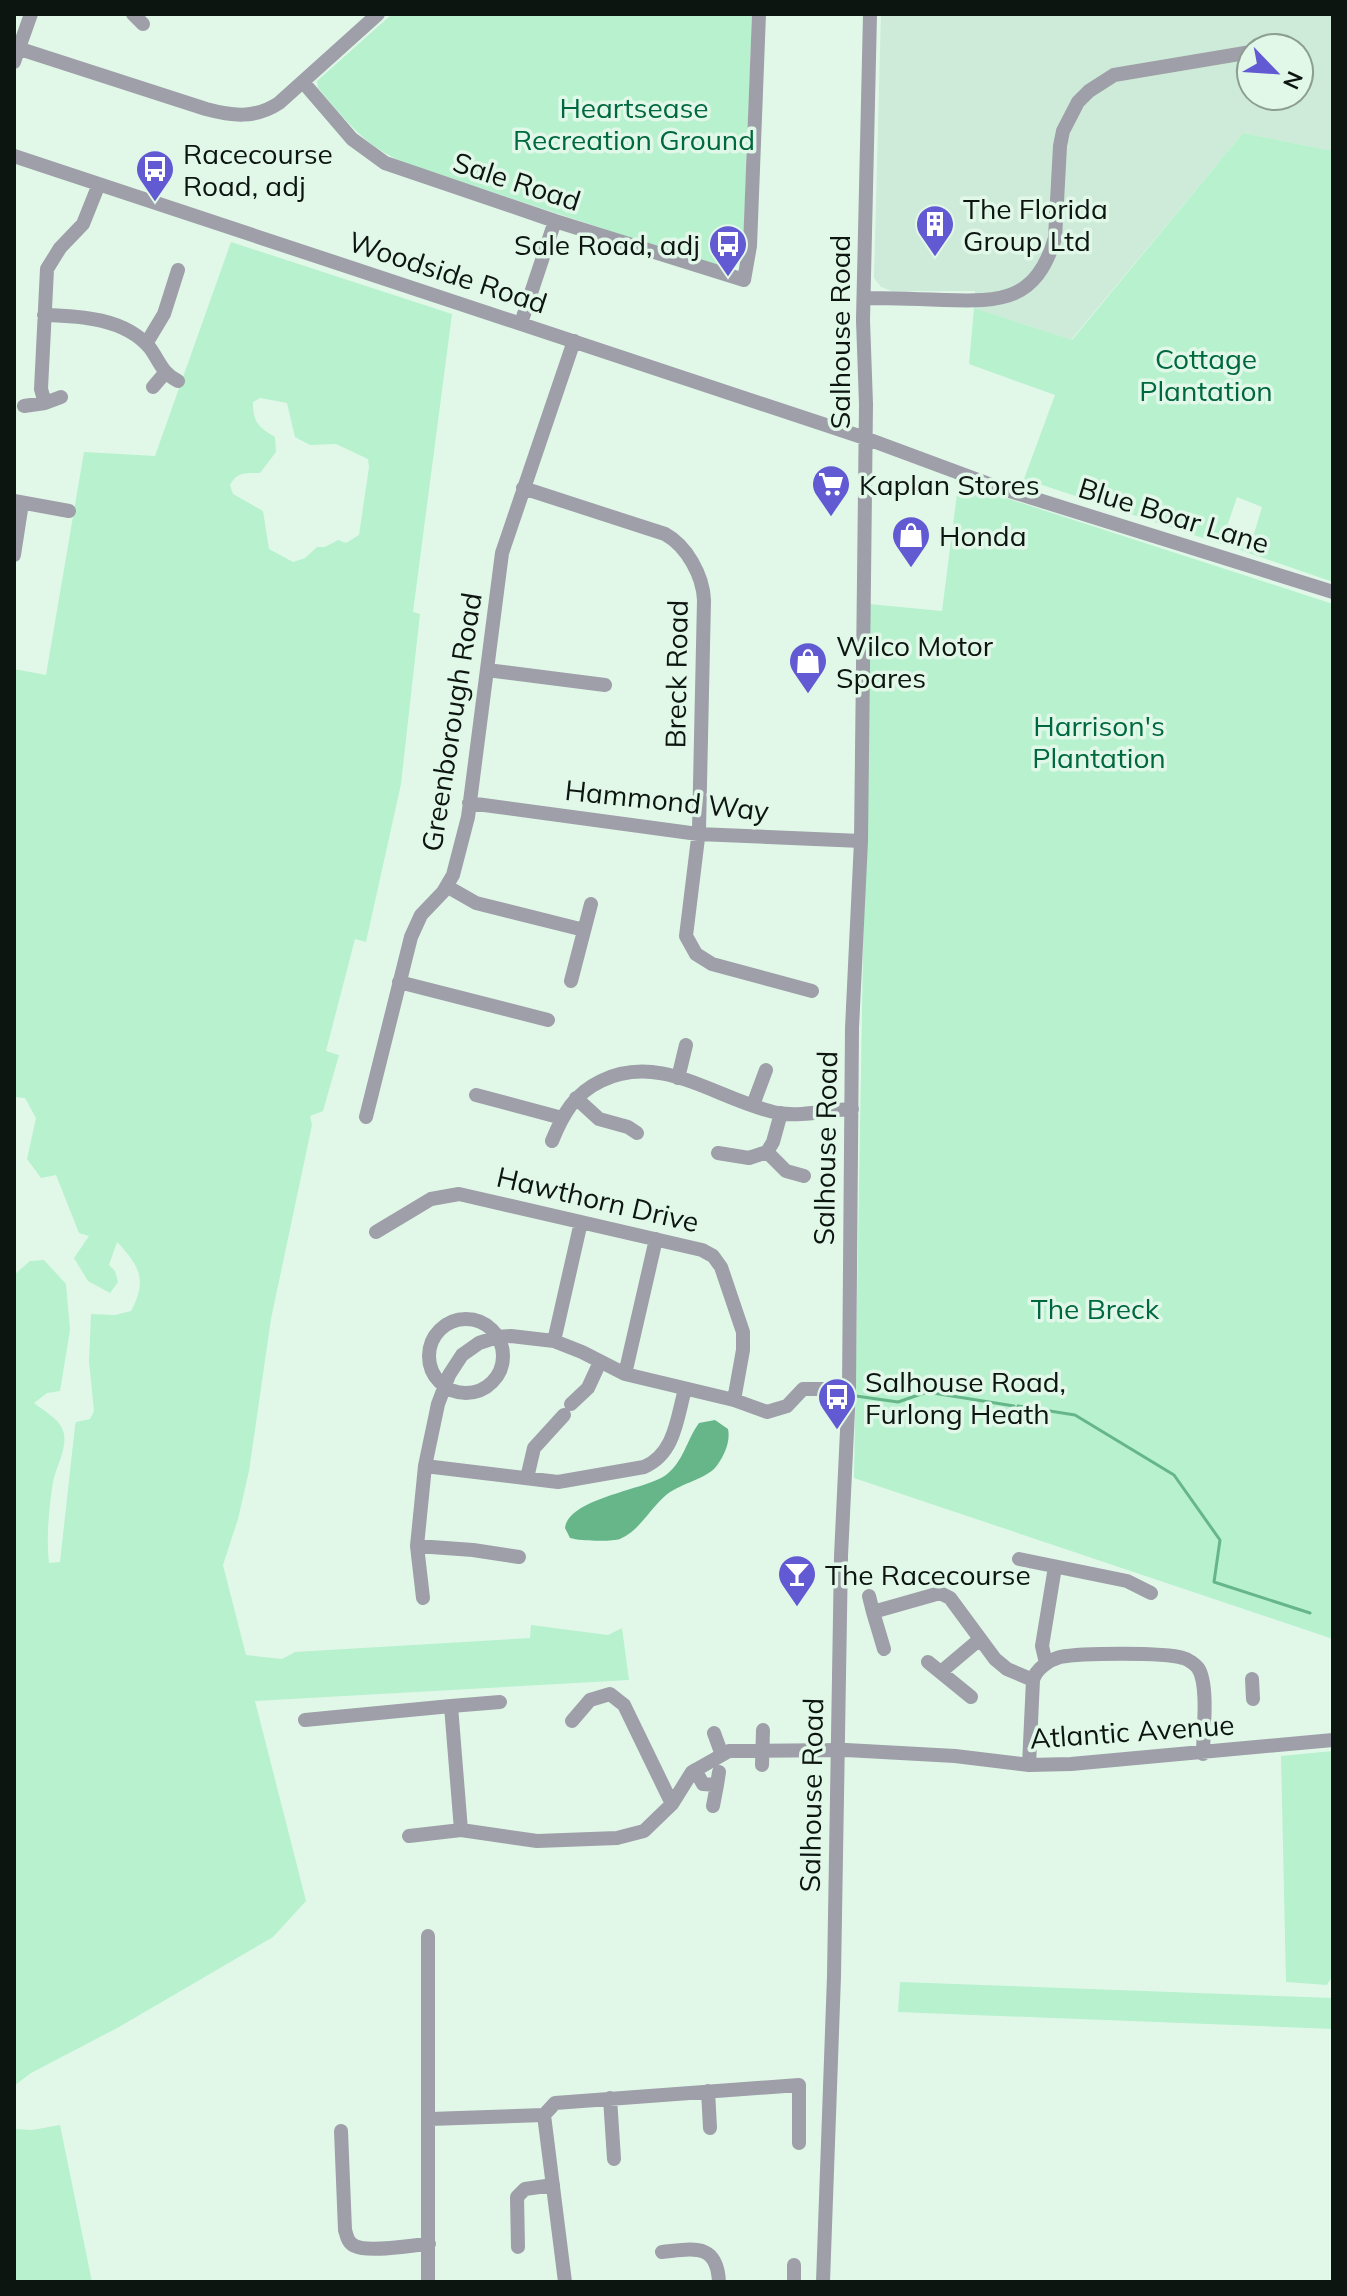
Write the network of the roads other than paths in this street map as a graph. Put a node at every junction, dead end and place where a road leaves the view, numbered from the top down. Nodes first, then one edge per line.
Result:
1 (31, 14) edge
2 (378, 14) edge
3 (759, 14) edge
4 (870, 14) edge
5 (16, 52) edge
6 (1235, 55) edge
7 (303, 82) junction
8 (14, 156) edge
9 (99, 184) junction
10 (555, 221) junction
11 (178, 270) dead end
12 (864, 298) junction
13 (44, 315) junction
14 (521, 323) junction
15 (574, 341) junction
16 (146, 344) junction
17 (153, 387) dead end
18 (61, 397) dead end
19 (45, 403) junction
20 (24, 406) dead end
21 (865, 438) junction
22 (523, 488) junction
23 (18, 502) edge
24 (69, 511) dead end
25 (14, 555) edge
26 (1333, 592) edge
27 (487, 670) junction
28 (605, 685) dead end
29 (469, 803) junction
30 (698, 834) junction
31 (861, 841) junction
32 (448, 887) junction
33 (591, 904) dead end
34 (584, 930) junction
35 (571, 981) dead end
36 (399, 982) junction
37 (812, 991) dead end
38 (548, 1020) dead end
39 (686, 1045) dead end
40 (766, 1070) dead end
41 (678, 1078) junction
42 (476, 1095) dead end
43 (576, 1098) junction
44 (753, 1105) junction
45 (373, 1109) dead end
46 (852, 1109) junction
47 (781, 1113) junction
48 (637, 1133) dead end
49 (767, 1152) junction
50 (718, 1153) dead end
51 (804, 1176) dead end
52 (581, 1222) junction
53 (376, 1232) dead end
54 (656, 1239) junction
55 (497, 1337) junction
56 (554, 1341) junction
57 (600, 1362) junction
58 (625, 1374) junction
59 (444, 1386) junction
60 (685, 1389) junction
61 (849, 1389) junction
62 (734, 1400) junction
63 (425, 1466) junction
64 (527, 1478) junction
65 (417, 1546) junction
66 (519, 1557) dead end
67 (1019, 1559) dead end
68 (1055, 1567) junction
69 (1151, 1593) dead end
70 (869, 1596) dead end
71 (423, 1598) dead end
72 (873, 1612) junction
73 (980, 1639) junction
74 (884, 1649) dead end
75 (928, 1662) dead end
76 (1046, 1663) junction
77 (942, 1671) junction
78 (1252, 1679) dead end
79 (1033, 1680) junction
80 (971, 1697) dead end
81 (1253, 1699) dead end
82 (500, 1702) dead end
83 (451, 1706) junction
84 (305, 1720) dead end
85 (572, 1721) dead end
86 (763, 1730) dead end
87 (714, 1733) dead end
88 (1333, 1740) edge
89 (839, 1750) junction
90 (1203, 1754) junction
91 (722, 1755) junction
92 (763, 1758) junction
93 (1029, 1765) junction
94 (695, 1770) junction
95 (672, 1804) junction
96 (713, 1806) dead end
97 (461, 1830) junction
98 (409, 1836) dead end
99 (428, 1936) dead end
100 (708, 2091) junction
101 (610, 2098) junction
102 (544, 2115) junction
103 (430, 2119) junction
104 (710, 2128) dead end
105 (341, 2131) dead end
106 (799, 2143) dead end
107 (614, 2159) dead end
108 (553, 2185) junction
109 (429, 2244) junction
110 (518, 2247) dead end
111 (662, 2252) dead end
112 (794, 2265) dead end
113 (428, 2282) edge
114 (565, 2282) edge
115 (719, 2282) edge
116 (794, 2282) edge
117 (823, 2282) edge

1 - 5 street
2 - 7 street
3 - 10 street, Sale Road
4 - 12 street, Salhouse Road
5 - 7 street
6 - 12 street
7 - 10 street, Sale Road
8 - 9 street, Woodside Road
9 - 13 street
9 - 14 street, Woodside Road
10 - 14 street
11 - 16 street
12 - 21 street, Salhouse Road
13 - 16 street
13 - 19 street
14 - 15 street, Woodside Road
15 - 21 street, Woodside Road
15 - 22 street, Greenborough Road
16 - 17 street
18 - 19 street
19 - 20 street
21 - 26 street, Blue Boar Lane
21 - 31 street, Salhouse Road
22 - 27 street, Greenborough Road
22 - 30 street, Breck Road
23 - 24 street
23 - 25 street
27 - 28 street
27 - 29 street, Greenborough Road
29 - 30 street, Hammond Way
29 - 32 street, Greenborough Road
30 - 31 street, Hammond Way
30 - 37 street, Breck Road
31 - 46 street, Salhouse Road
32 - 34 street
32 - 36 street, Greenborough Road
33 - 34 street
34 - 35 street
36 - 38 street
36 - 45 street, Greenborough Road
39 - 41 street
40 - 44 street
41 - 43 street
41 - 44 street
42 - 43 street
43 - 48 street
44 - 47 street
46 - 47 street
46 - 61 street, Salhouse Road
47 - 49 street
49 - 50 street
49 - 51 street
52 - 53 street, Hawthorn Drive
52 - 54 street, Hawthorn Drive
52 - 56 street
54 - 58 street
54 - 62 street, Hawthorn Drive
55 - 56 street
55 - 59 street
55 - 59 street
55 - 59 street
56 - 57 street
57 - 58 street
57 - 64 street
58 - 60 street
59 - 63 street
60 - 62 street
60 - 64 street
61 - 62 street
61 - 89 street, Salhouse Road
63 - 64 street
63 - 65 street
65 - 66 street
65 - 71 street
67 - 68 street
68 - 69 street
68 - 76 street
70 - 72 street
72 - 73 street
72 - 74 street
73 - 77 street
73 - 79 street
75 - 77 street
76 - 79 street
76 - 90 street
77 - 80 street
78 - 81 street
79 - 93 street
82 - 83 street
83 - 84 street
83 - 97 street
85 - 95 street
86 - 92 street
87 - 91 street
88 - 90 street, Atlantic Avenue
89 - 92 street, Atlantic Avenue
89 - 93 street, Atlantic Avenue
89 - 117 street, Salhouse Road
90 - 93 street, Atlantic Avenue
91 - 92 street, Atlantic Avenue
91 - 94 street
94 - 95 street
94 - 96 street
95 - 97 street
97 - 98 street
99 - 103 street
100 - 101 street
100 - 104 street
100 - 106 street
101 - 102 street
101 - 107 street
102 - 103 street
102 - 108 street
103 - 109 street
105 - 109 street
108 - 110 street
108 - 114 street
109 - 113 street
111 - 115 street
112 - 116 street

